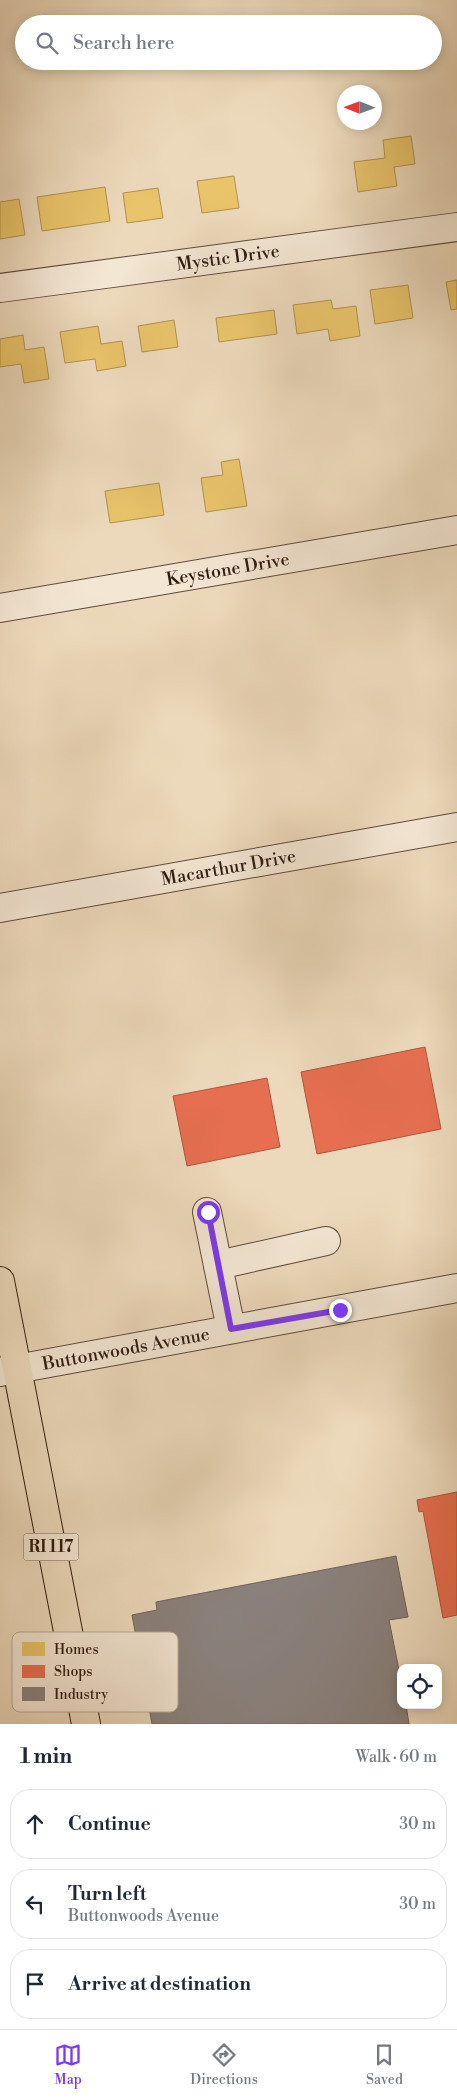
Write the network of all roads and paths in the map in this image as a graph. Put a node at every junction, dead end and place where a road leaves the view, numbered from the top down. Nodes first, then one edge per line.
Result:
1 (457, 227) edge
2 (0, 288) edge
3 (457, 530) edge
4 (0, 608) edge
5 (457, 827) edge
6 (0, 908) edge
7 (208, 1212) dead end
8 (326, 1241) dead end
9 (218, 1264) junction
10 (0, 1281) edge
11 (457, 1288) edge
12 (231, 1329) junction
13 (8, 1371) edge
14 (66, 1632) edge

1 - 2 street, Mystic Drive
3 - 4 street, Keystone Drive
5 - 6 street, Macarthur Drive
7 - 9 street
8 - 9 street
9 - 12 street
10 - 13 main road, RI 117
11 - 12 street, Buttonwoods Avenue
12 - 13 street, Buttonwoods Avenue
13 - 14 main road, RI 117

